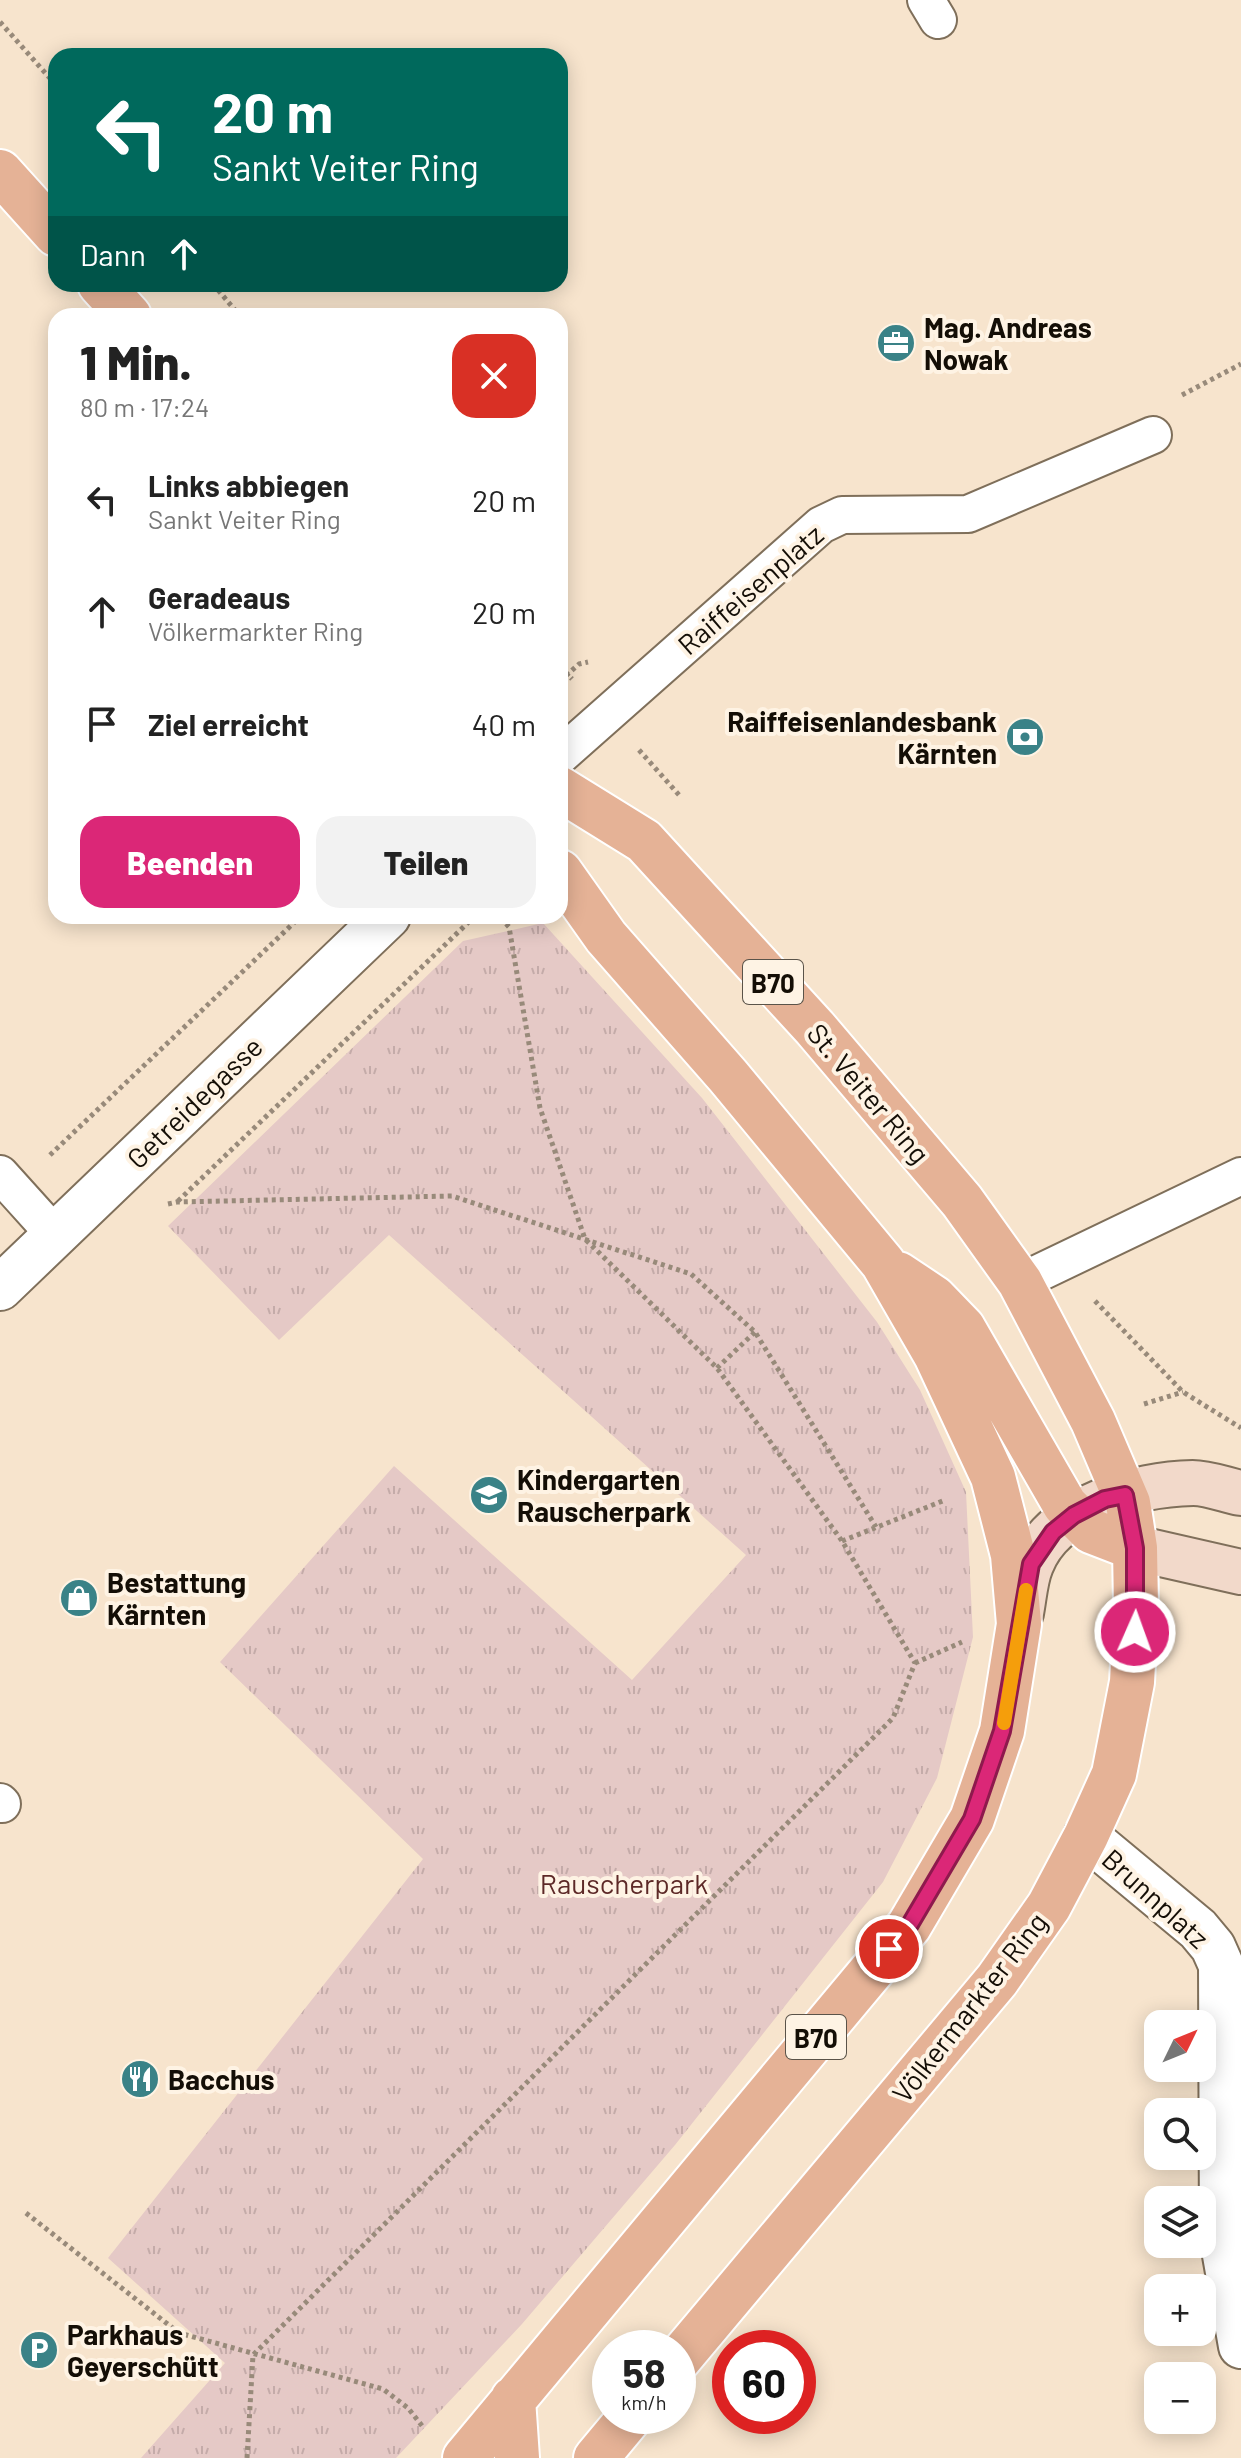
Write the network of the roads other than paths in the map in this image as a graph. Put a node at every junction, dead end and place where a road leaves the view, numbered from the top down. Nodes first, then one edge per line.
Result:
1 (0, 172) edge
2 (48, 225) edge
3 (107, 292) edge
4 (122, 308) edge
5 (1153, 435) dead end
6 (568, 749) edge
7 (568, 794) edge
8 (568, 883) edge
9 (380, 924) edge
10 (1241, 1176) edge
11 (7, 1182) edge
12 (55, 1235) junction
13 (883, 1263) junction
14 (1020, 1282) junction
15 (0, 1288) edge
16 (1108, 1455) joint
17 (1241, 1493) edge
18 (1125, 1495) junction
19 (1074, 1515) junction
20 (1135, 1548) junction
21 (1241, 1572) edge
22 (1019, 1624) junction
23 (1086, 1836) junction
24 (696, 2339) edge
25 (1241, 2346) edge
26 (513, 2399) junction
27 (616, 2434) edge
28 (465, 2458) edge
29 (517, 2458) edge
30 (596, 2458) edge

1 - 2 main road
3 - 4 main road
5 - 6 lane, Raiffeisenplatz
7 - 14 main road, St. Veiter Ring / B70
8 - 13 main road, B70
9 - 12 street, Getreidegasse
10 - 14 lane
11 - 12 lane
12 - 15 street, Getreidegasse
13 - 19 main road, B70
13 - 22 main road, B70
14 - 16 main road, St. Veiter Ring / B70
16 - 18 main road, Völkermarkter Ring / B70
17 - 18 main road
18 - 19 main road
18 - 20 main road, Völkermarkter Ring / B70
19 - 20 main road, B70
19 - 22 main road
20 - 21 main road
20 - 23 main road, Völkermarkter Ring / B70
22 - 26 main road, B70
23 - 24 main road, Völkermarkter Ring / B70
23 - 25 street, Brunnplatz
26 - 28 main road, B70
26 - 29 main road
27 - 30 main road

